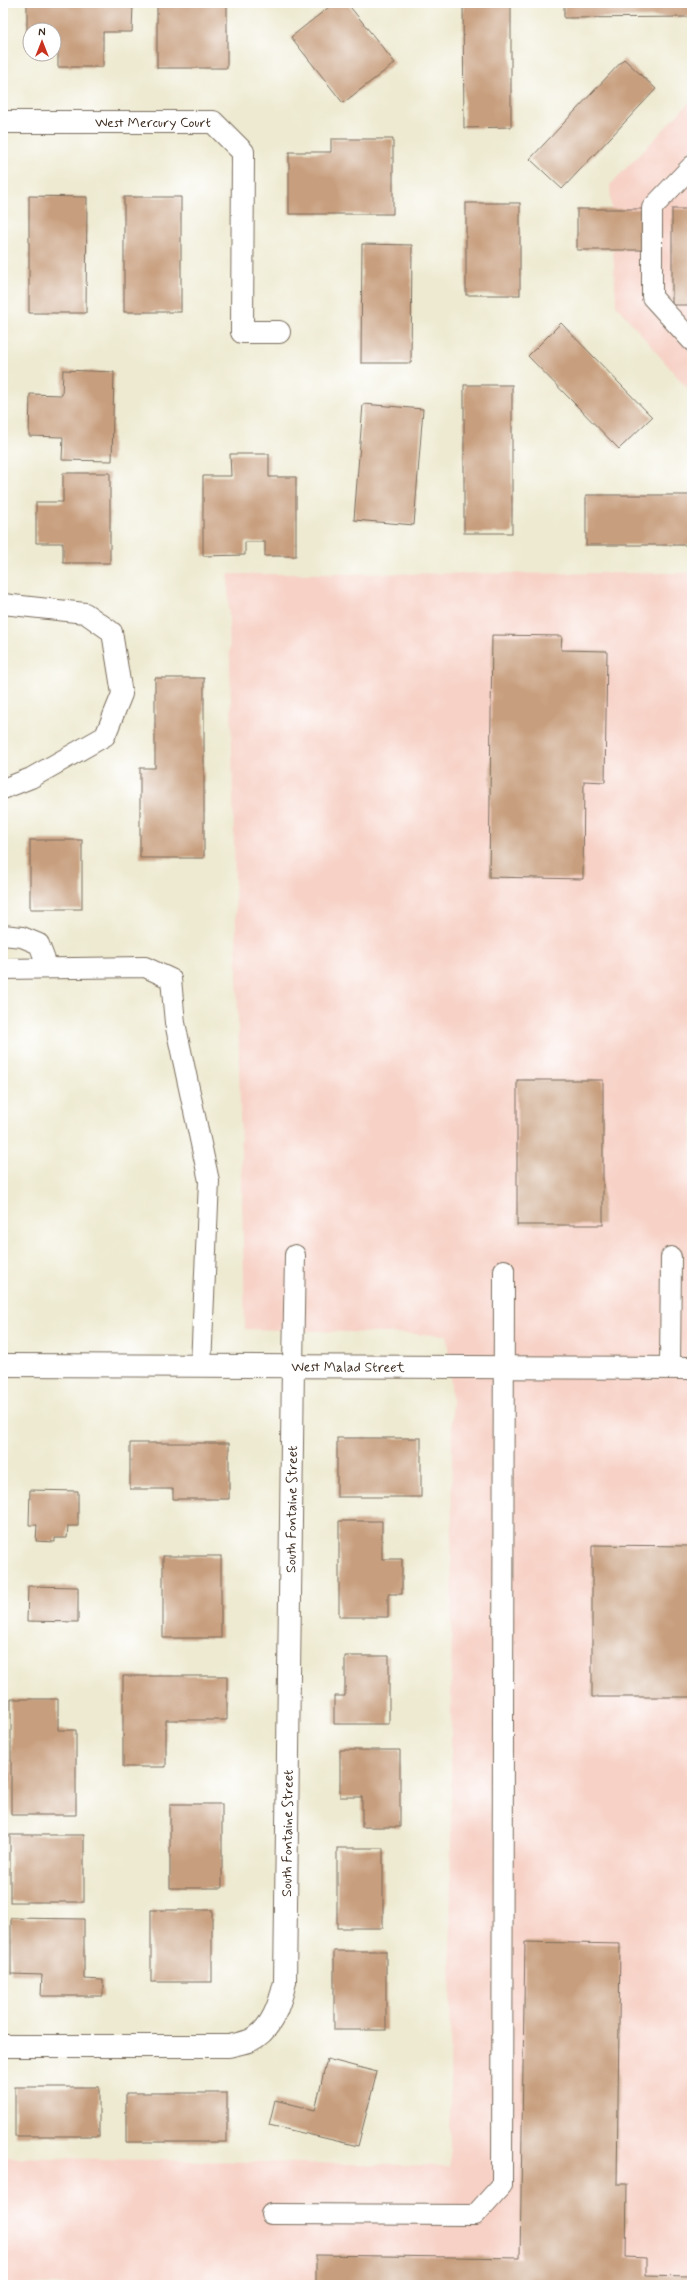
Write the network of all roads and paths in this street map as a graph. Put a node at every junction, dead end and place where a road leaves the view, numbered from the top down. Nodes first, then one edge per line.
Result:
1 (3, 122) edge
2 (692, 166) edge
3 (280, 332) dead end
4 (692, 341) edge
5 (3, 604) edge
6 (3, 789) edge
7 (3, 935) edge
8 (48, 968) junction
9 (3, 969) edge
10 (295, 1254) dead end
11 (670, 1257) dead end
12 (504, 1270) dead end
13 (3, 1365) edge
14 (201, 1366) junction
15 (293, 1366) junction
16 (503, 1367) junction
17 (670, 1368) junction
18 (692, 1368) edge
19 (3, 2046) edge
20 (271, 2214) dead end

1 - 3 street, West Mercury Court
2 - 4 lane
5 - 6 lane
7 - 8 lane
8 - 9 lane
8 - 14 lane
10 - 15 lane
11 - 17 lane
12 - 16 lane
13 - 14 street, West Malad Street
14 - 15 street, West Malad Street
15 - 16 street, West Malad Street
15 - 19 street, South Fontaine Street
16 - 17 street, West Malad Street
16 - 20 lane
17 - 18 street, West Malad Street

